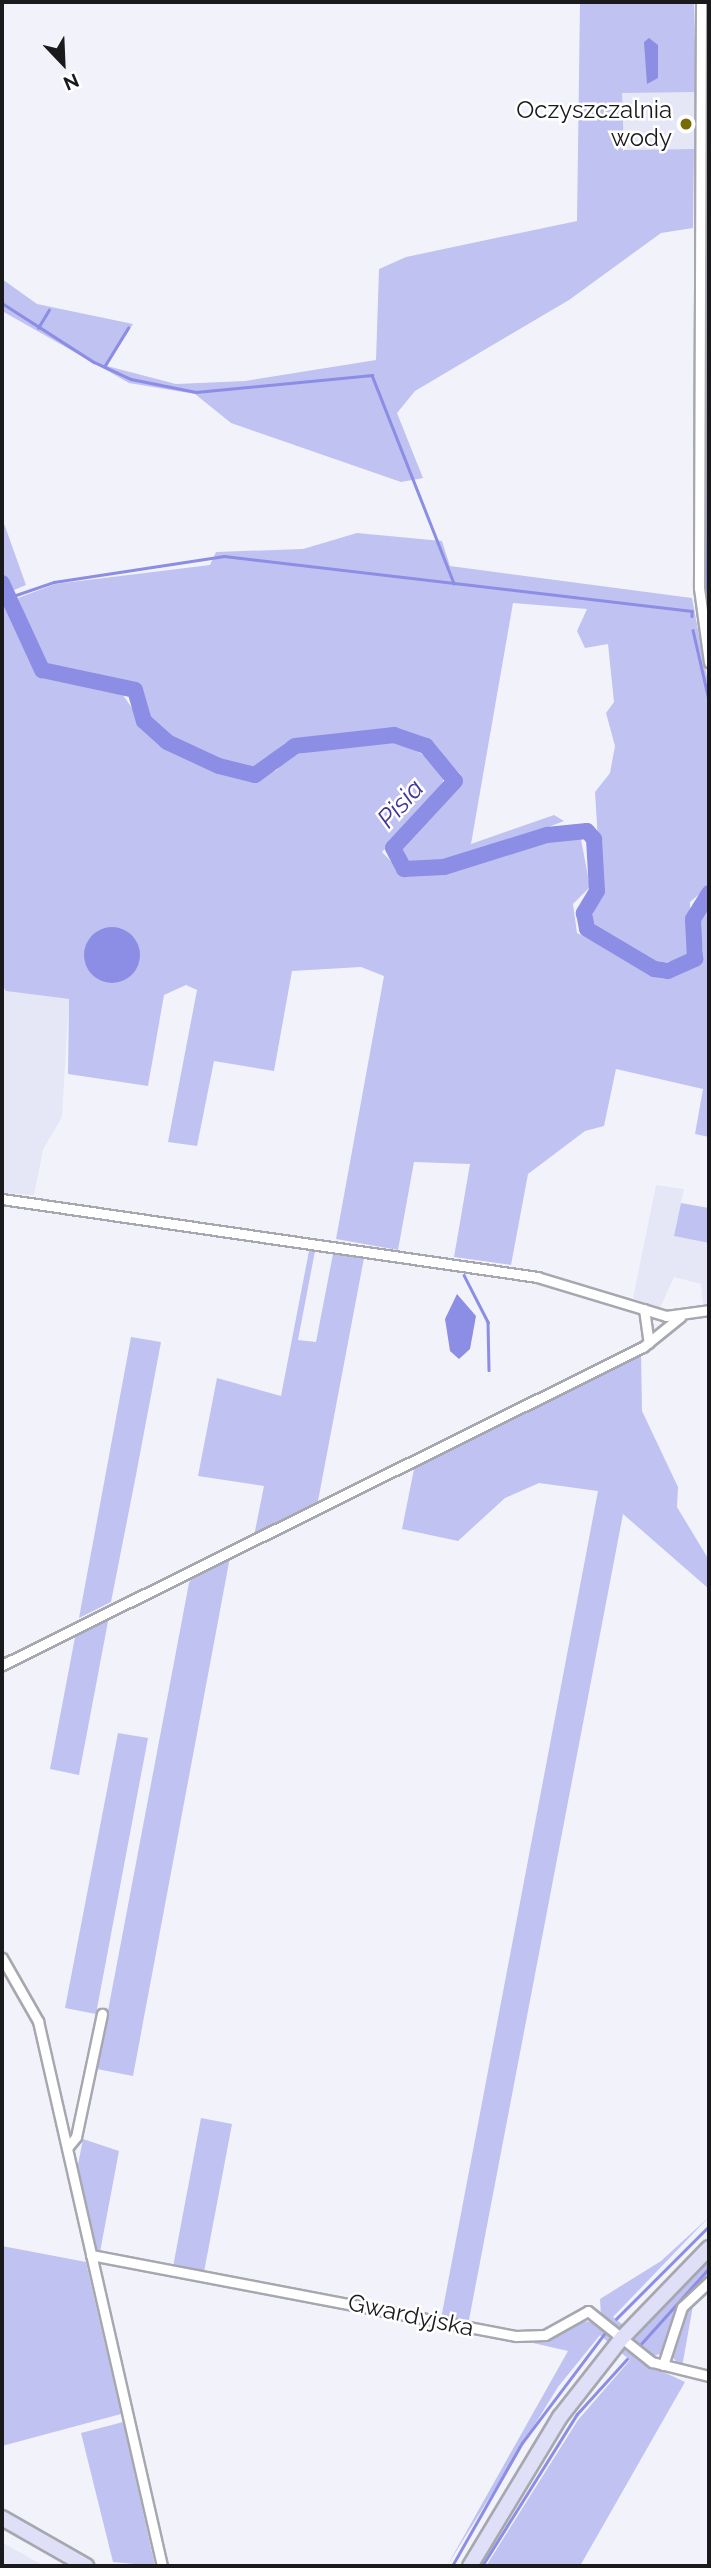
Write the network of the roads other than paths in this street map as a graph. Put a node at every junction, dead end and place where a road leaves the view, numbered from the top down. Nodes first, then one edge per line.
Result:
1 (701, 2) edge
2 (709, 662) edge
3 (2, 1199) edge
4 (645, 1309) junction
5 (709, 1310) edge
6 (680, 1317) junction
7 (649, 1343) junction
8 (2, 1665) edge
9 (2, 1958) edge
10 (102, 2014) dead end
11 (67, 2148) junction
12 (709, 2248) edge
13 (91, 2255) junction
14 (709, 2282) edge
15 (622, 2338) junction
16 (663, 2365) junction
17 (709, 2376) edge
18 (2, 2518) edge
19 (86, 2566) edge
20 (162, 2566) edge
21 (470, 2566) edge

1 - 2 street
3 - 4 street
4 - 6 street
4 - 7 street
5 - 6 street
6 - 7 street
7 - 8 street
9 - 11 street
10 - 11 street
11 - 13 street
12 - 15 main road
13 - 15 street, Gwardyjska
13 - 20 street
14 - 16 street
15 - 16 street, Gwardyjska
15 - 21 main road
16 - 17 street, Gwardyjska
18 - 19 main road

